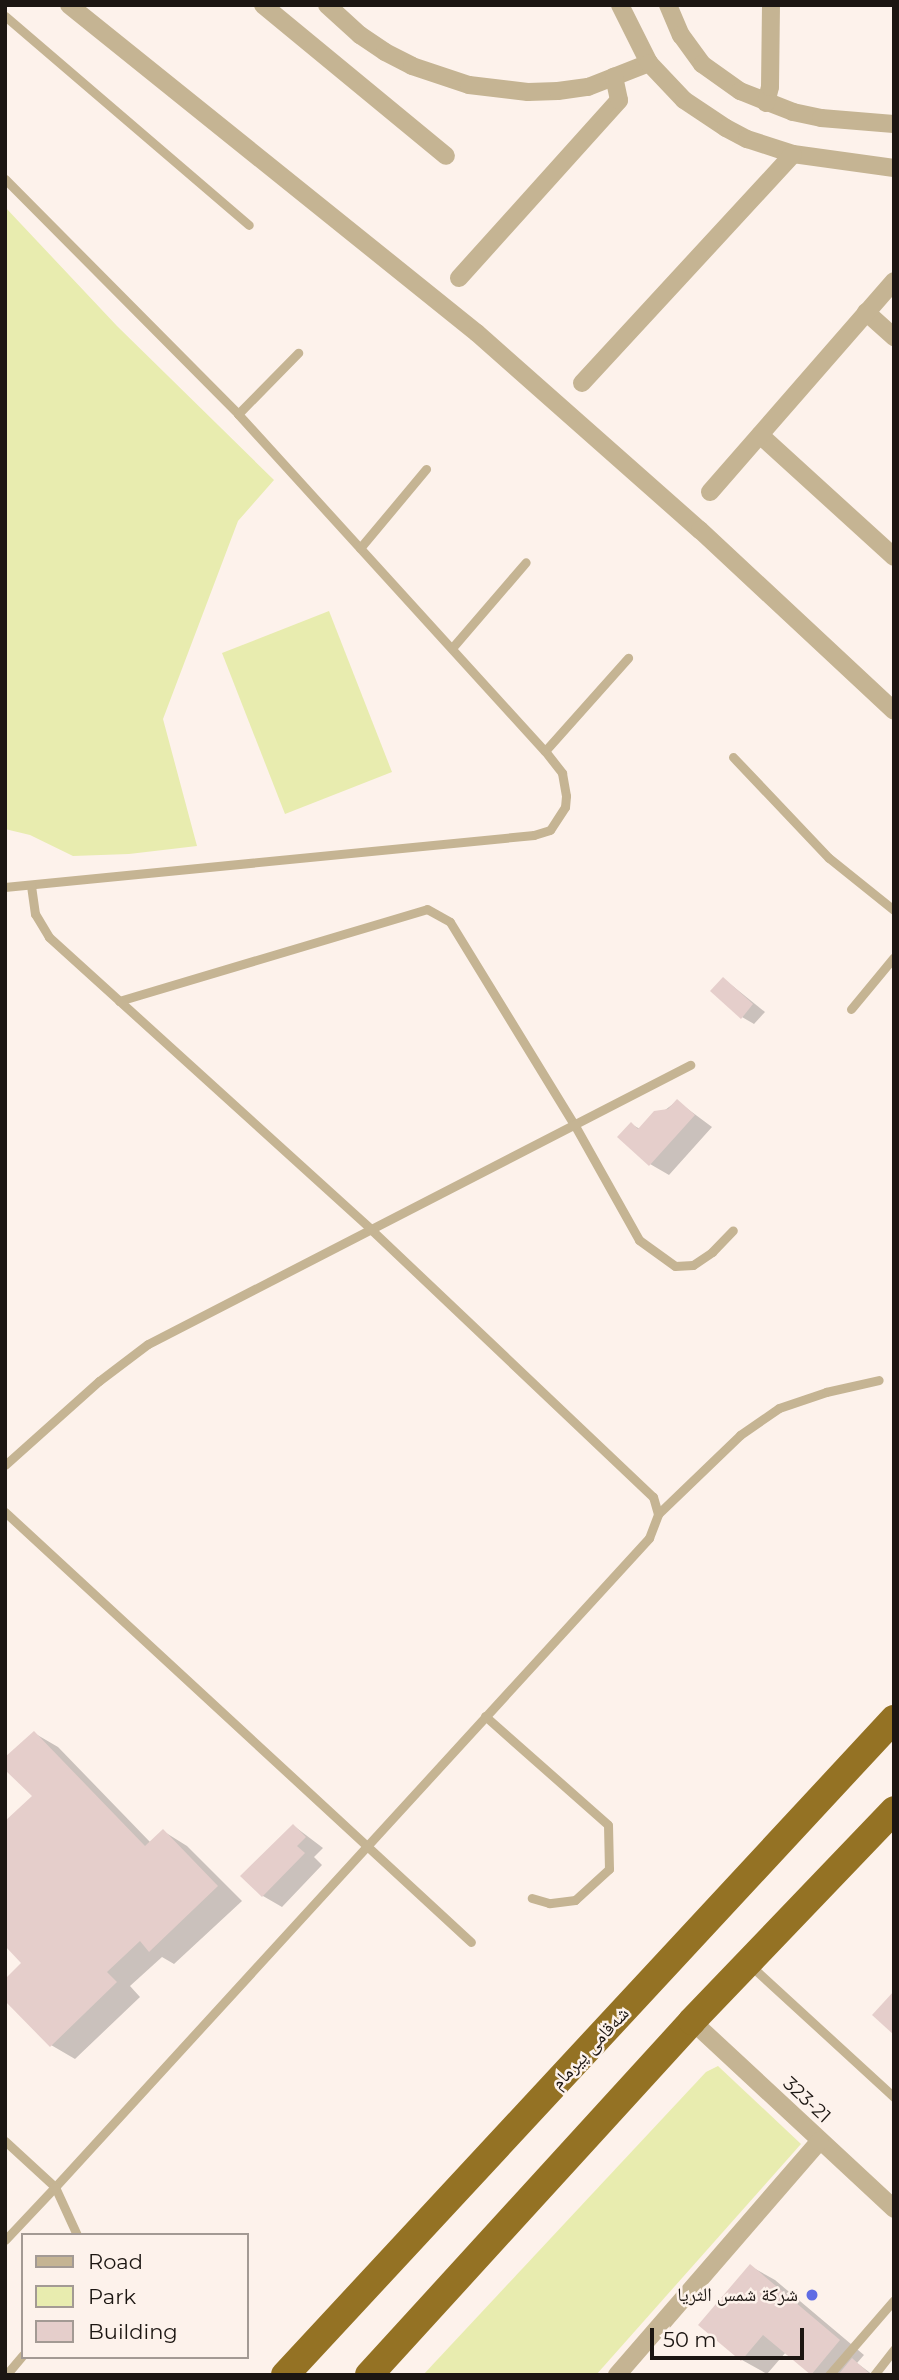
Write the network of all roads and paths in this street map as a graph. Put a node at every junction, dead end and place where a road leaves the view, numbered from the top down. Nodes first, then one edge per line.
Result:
1 (69, 5) edge
2 (263, 5) edge
3 (327, 5) edge
4 (620, 5) edge
5 (668, 5) edge
6 (771, 5) edge
7 (5, 16) edge
8 (649, 63) junction
9 (614, 77) junction
10 (766, 103) junction
11 (894, 124) edge
12 (793, 154) junction
13 (446, 156) dead end
14 (894, 168) edge
15 (5, 179) edge
16 (249, 225) dead end
17 (459, 278) dead end
18 (894, 281) edge
19 (866, 312) junction
20 (894, 337) edge
21 (298, 353) dead end
22 (582, 383) dead end
23 (238, 414) junction
24 (760, 435) junction
25 (426, 469) dead end
26 (710, 492) dead end
27 (360, 548) junction
28 (894, 557) edge
29 (526, 562) dead end
30 (452, 648) junction
31 (628, 658) dead end
32 (894, 711) edge
33 (545, 751) junction
34 (733, 757) dead end
35 (31, 885) junction
36 (5, 887) edge
37 (894, 910) edge
38 (894, 957) edge
39 (119, 1001) junction
40 (852, 1009) dead end
41 (690, 1065) dead end
42 (574, 1124) junction
43 (370, 1229) junction
44 (733, 1230) dead end
45 (879, 1380) dead end
46 (5, 1465) edge
47 (5, 1512) edge
48 (658, 1514) junction
49 (485, 1716) junction
50 (894, 1719) edge
51 (888, 1819) edge
52 (366, 1846) junction
53 (532, 1899) dead end
54 (471, 1942) dead end
55 (748, 1962) junction
56 (692, 2021) junction
57 (894, 2097) edge
58 (5, 2141) edge
59 (820, 2141) junction
60 (55, 2187) junction
61 (894, 2209) edge
62 (76, 2233) edge
63 (5, 2240) edge
64 (894, 2300) edge
65 (894, 2349) edge
66 (21, 2357) edge
67 (6, 2375) edge
68 (285, 2375) edge
69 (369, 2375) edge
70 (617, 2375) edge
71 (829, 2375) edge
72 (874, 2375) edge

1 - 32 street
2 - 13 street
3 - 9 street
4 - 8 street
5 - 10 street
6 - 10 street
7 - 16 lane
8 - 9 street
8 - 12 street
9 - 17 street
10 - 11 street
12 - 14 street
12 - 22 street
15 - 23 lane
18 - 19 street
19 - 20 street
19 - 24 street
21 - 23 lane
23 - 27 lane
24 - 26 street
24 - 28 street
25 - 27 lane
27 - 30 lane
29 - 30 lane
30 - 33 lane
31 - 33 lane
33 - 35 lane
34 - 37 lane
35 - 36 lane
35 - 39 lane
38 - 40 lane
39 - 42 lane
39 - 43 lane
41 - 42 lane
42 - 43 lane
42 - 44 lane
43 - 46 lane
43 - 48 lane
45 - 48 lane
47 - 52 lane
48 - 49 lane
49 - 52 lane
49 - 53 lane
50 - 68 highway, شەقامی پیرمام
51 - 55 highway
52 - 54 lane
52 - 60 lane
55 - 56 highway
55 - 57 lane
56 - 59 street, 323-21
56 - 69 highway
58 - 60 lane
59 - 61 street, 323-21
59 - 70 street
60 - 62 lane
60 - 63 lane
64 - 71 lane
65 - 72 lane
66 - 67 lane

